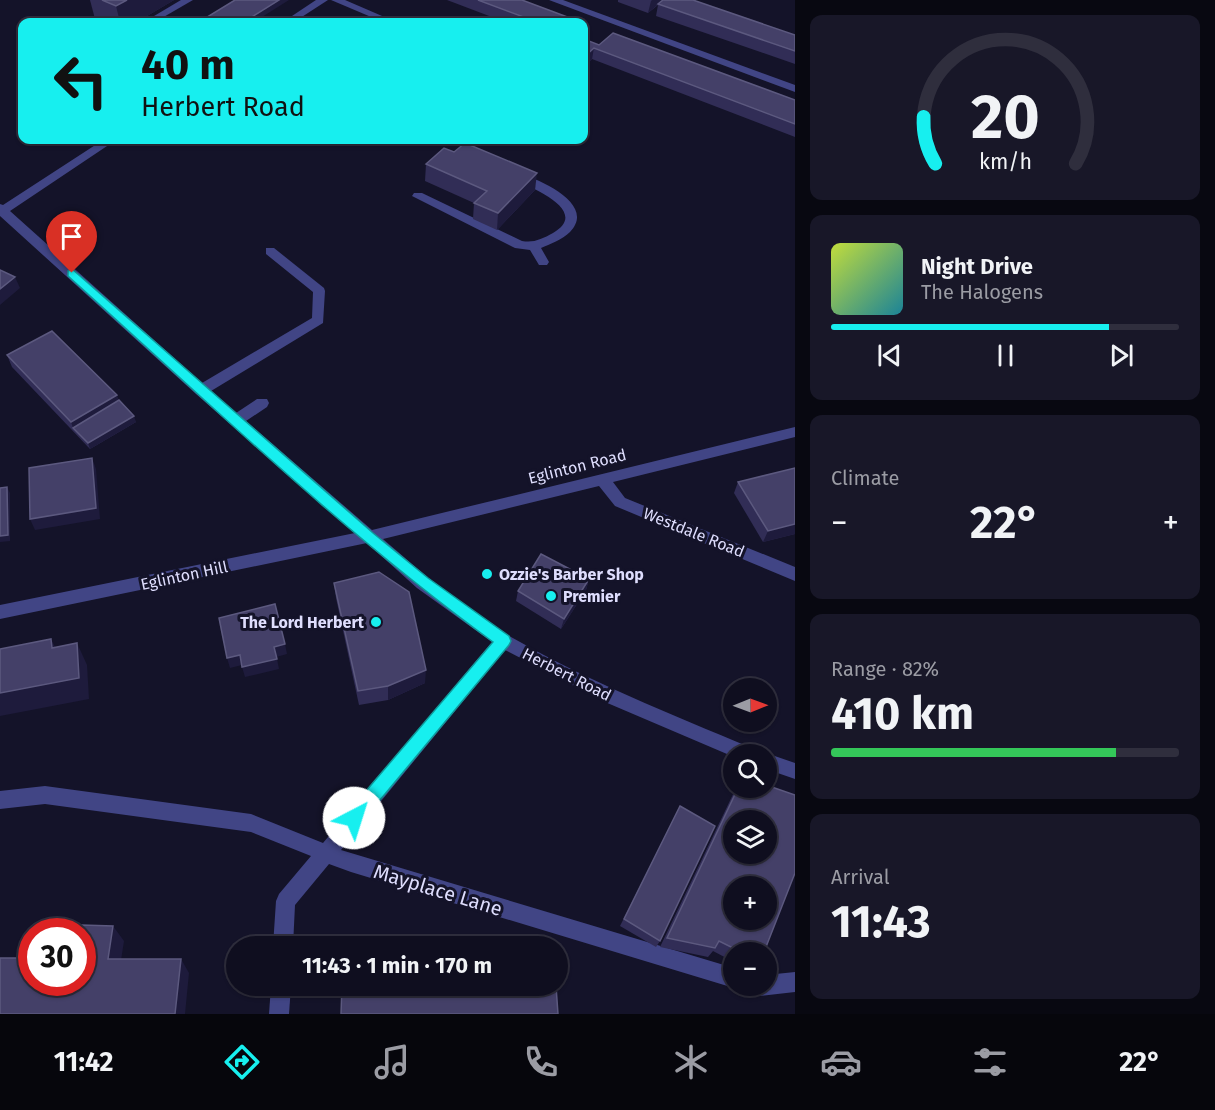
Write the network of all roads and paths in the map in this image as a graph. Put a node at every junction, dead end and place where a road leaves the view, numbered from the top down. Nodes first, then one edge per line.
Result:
1 (188, 0) edge
2 (323, 0) edge
3 (336, 0) edge
4 (554, 0) edge
5 (156, 18) edge
6 (294, 18) edge
7 (381, 18) edge
8 (795, 89) edge
9 (104, 144) edge
10 (506, 172) edge
11 (418, 196) dead end
12 (1, 210) edge
13 (534, 247) junction
14 (270, 251) dead end
15 (543, 262) dead end
16 (201, 390) junction
17 (262, 403) dead end
18 (236, 420) junction
19 (795, 432) edge
20 (602, 479) junction
21 (368, 537) junction
22 (795, 573) edge
23 (0, 612) edge
24 (503, 641) junction
25 (723, 744) edge
26 (777, 765) edge
27 (795, 771) edge
28 (0, 800) edge
29 (324, 854) junction
30 (284, 936) edge
31 (723, 975) edge
32 (795, 982) edge
33 (777, 984) edge
34 (280, 996) edge
35 (279, 1014) edge

1 - 5 street
2 - 6 street
3 - 7 street
4 - 8 street
9 - 12 street
10 - 13 street
11 - 13 street
12 - 16 street, Herbert Road
13 - 15 street
14 - 16 street
16 - 18 street, Herbert Road
17 - 18 street
18 - 21 street, Herbert Road
19 - 20 street, Eglinton Road
20 - 21 street, Eglinton Road
20 - 22 street, Westdale Road
21 - 23 street, Eglinton Hill
21 - 24 street, Herbert Road
24 - 25 street, Herbert Road
24 - 29 street
26 - 27 street
28 - 29 street, Mayplace Lane
29 - 30 street
29 - 31 street, Mayplace Lane
32 - 33 street
34 - 35 street

